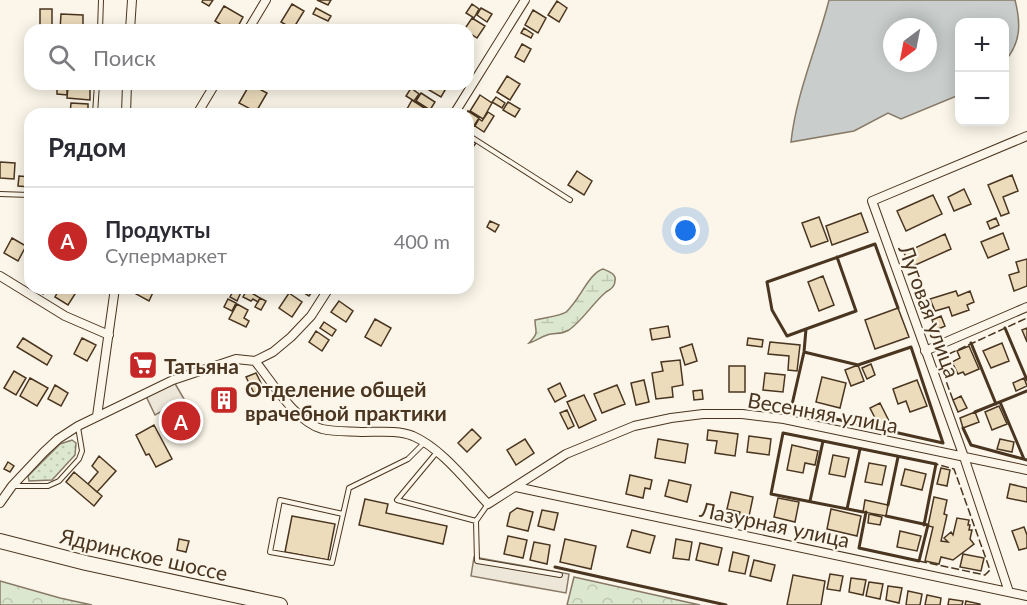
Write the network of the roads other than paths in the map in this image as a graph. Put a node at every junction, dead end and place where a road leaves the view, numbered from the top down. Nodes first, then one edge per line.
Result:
1 (101, 0) edge
2 (132, 0) edge
3 (266, 0) edge
4 (525, 0) edge
5 (99, 24) edge
6 (130, 24) edge
7 (252, 24) edge
8 (474, 82) edge
9 (96, 90) edge
10 (127, 90) edge
11 (211, 90) edge
12 (469, 90) edge
13 (94, 108) edge
14 (126, 108) edge
15 (201, 108) edge
16 (458, 108) edge
17 (1027, 136) edge
18 (474, 139) edge
19 (0, 194) edge
20 (24, 195) edge
21 (570, 200) dead end
22 (0, 276) edge
23 (24, 291) edge
24 (29, 294) edge
25 (114, 294) edge
26 (325, 294) edge
27 (1027, 307) edge
28 (109, 335) junction
29 (925, 351) junction
30 (255, 361) junction
31 (97, 416) junction
32 (78, 426) junction
33 (424, 443) junction
34 (437, 452) junction
35 (964, 458) junction
36 (1027, 470) edge
37 (12, 486) junction
38 (516, 487) junction
39 (0, 503) edge
40 (488, 504) junction
41 (343, 514) junction
42 (476, 522) junction
43 (0, 542) edge
44 (560, 575) dead end
45 (1009, 592) junction
46 (1027, 596) edge
47 (280, 605) edge

1 - 5 lane
2 - 6 street
3 - 7 street
4 - 8 street
9 - 13 lane
10 - 14 street
11 - 15 street
12 - 16 street
17 - 29 street, Луговая улица
18 - 21 lane
19 - 20 lane
22 - 23 street
24 - 28 street
25 - 28 street
26 - 30 street
27 - 29 street
28 - 31 street
29 - 35 street, Луговая улица
30 - 31 street
30 - 33 street
31 - 32 street
32 - 37 street
32 - 37 lane
33 - 34 street
33 - 41 lane
34 - 40 street
34 - 42 lane
35 - 36 street, Весенняя улица
35 - 38 street, Весенняя улица
35 - 45 street, Луговая улица
37 - 39 street
38 - 40 street, Весенняя улица
38 - 45 street, Лазурная улица
40 - 42 lane
41 - 41 lane
42 - 44 lane
43 - 47 main road, Ядринское шоссе
45 - 46 street, Лазурная улица

